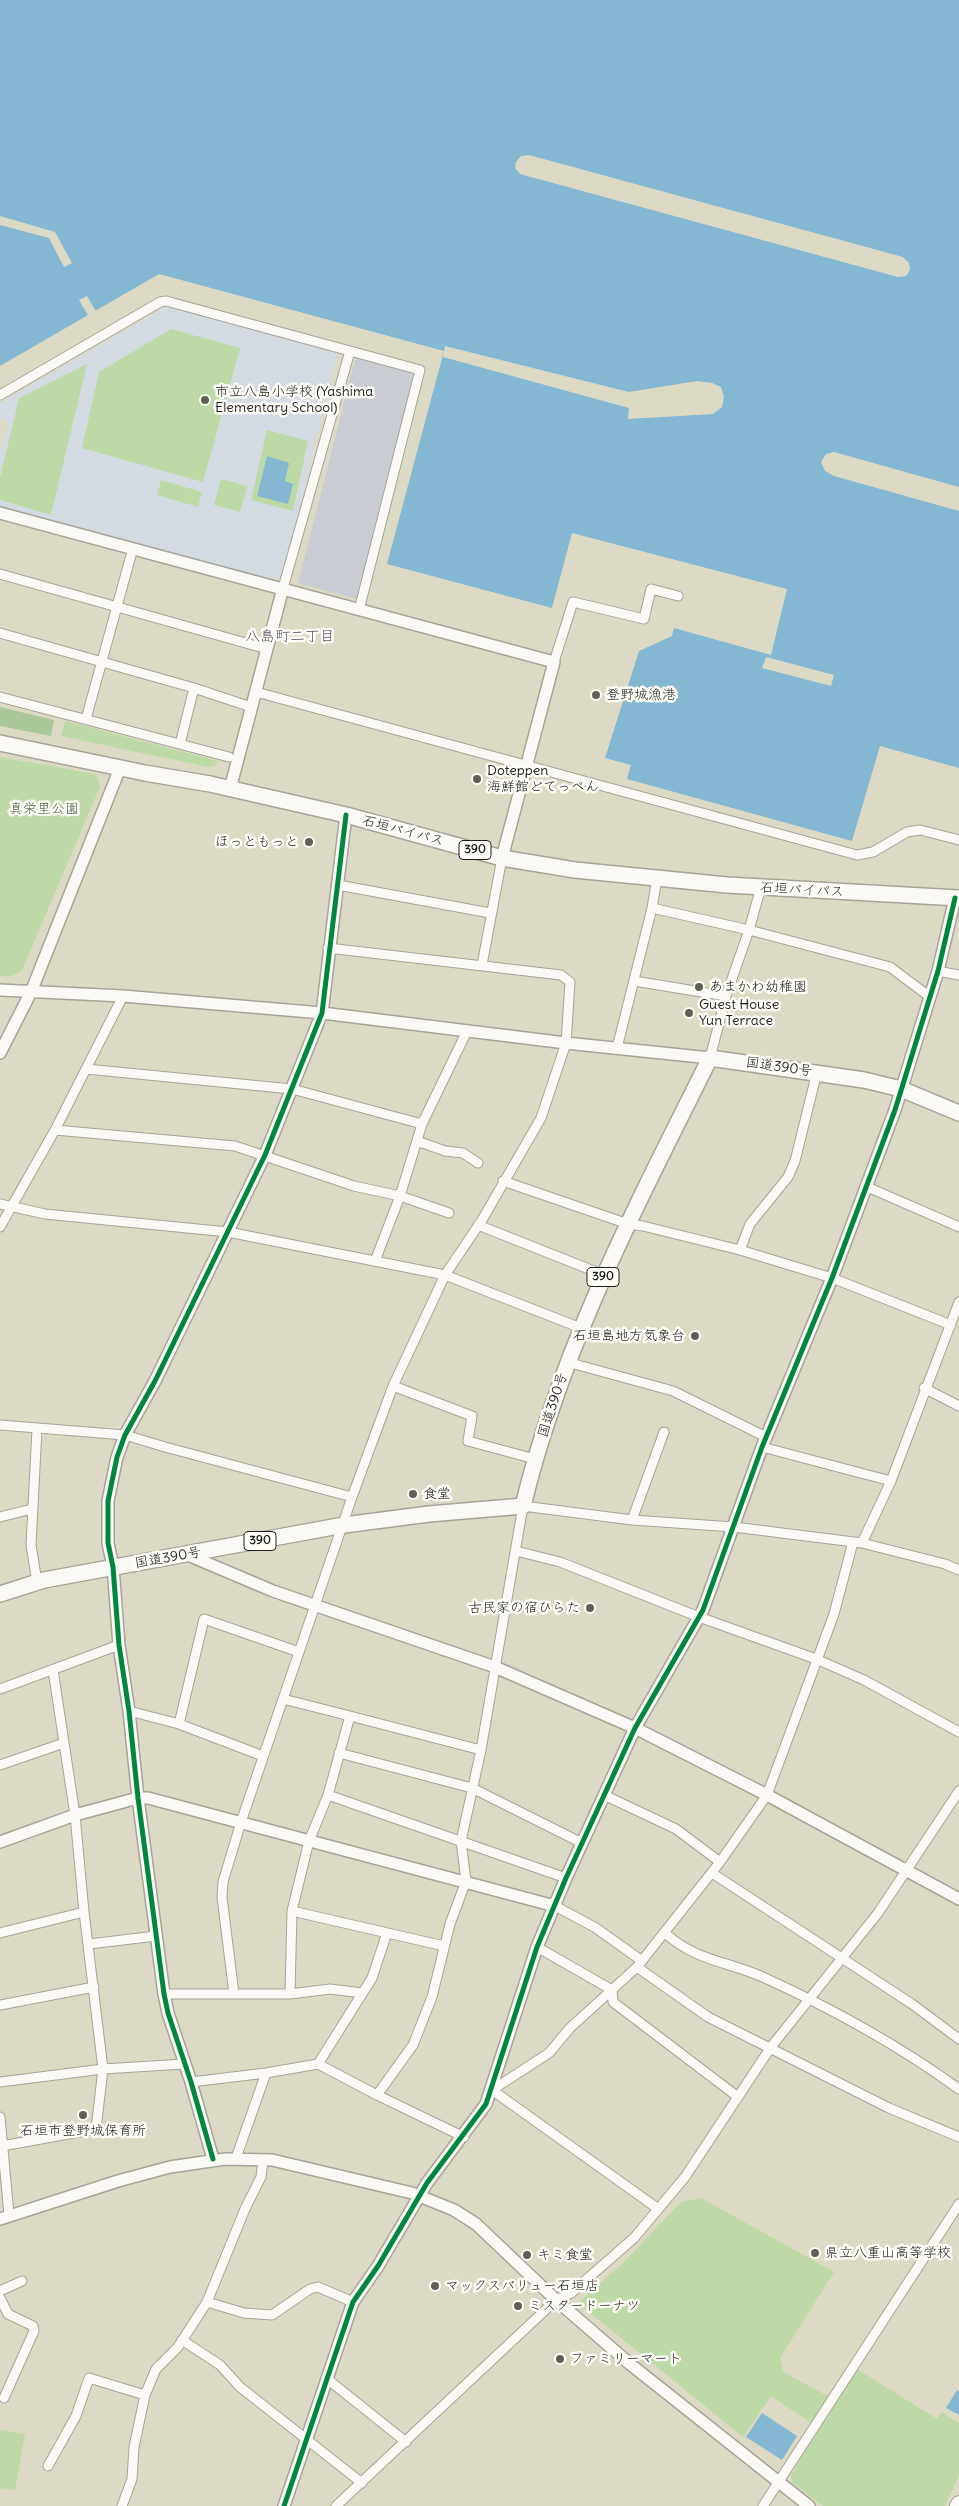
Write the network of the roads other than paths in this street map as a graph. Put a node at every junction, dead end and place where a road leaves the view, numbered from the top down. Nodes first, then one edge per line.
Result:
1 (350, 351) junction
2 (0, 395) edge
3 (0, 513) edge
4 (133, 548) junction
5 (0, 574) edge
6 (283, 588) junction
7 (678, 596) dead end
8 (117, 608) junction
9 (359, 610) junction
10 (0, 633) edge
11 (267, 649) junction
12 (554, 662) junction
13 (103, 663) junction
14 (194, 688) junction
15 (256, 692) junction
16 (0, 696) edge
17 (252, 707) junction
18 (86, 719) junction
19 (0, 743) edge
20 (180, 744) junction
21 (229, 757) dead end
22 (525, 766) junction
23 (120, 768) junction
24 (230, 789) junction
25 (346, 815) junction
26 (959, 840) edge
27 (502, 858) junction
28 (656, 878) junction
29 (338, 885) junction
30 (761, 887) junction
31 (957, 898) edge
32 (652, 908) junction
33 (490, 914) junction
34 (750, 930) junction
35 (328, 948) junction
36 (482, 965) junction
37 (938, 972) junction
38 (959, 975) edge
39 (634, 981) junction
40 (0, 990) edge
41 (31, 992) junction
42 (123, 996) junction
43 (726, 996) junction
44 (930, 997) junction
45 (322, 1012) junction
46 (467, 1031) junction
47 (566, 1043) junction
48 (617, 1048) junction
49 (0, 1053) edge
50 (710, 1058) junction
51 (86, 1069) junction
52 (817, 1072) junction
53 (292, 1089) junction
54 (902, 1089) junction
55 (959, 1113) edge
56 (422, 1124) junction
57 (55, 1130) junction
58 (417, 1141) junction
59 (265, 1155) junction
60 (478, 1163) dead end
61 (503, 1181) junction
62 (865, 1186) junction
63 (400, 1196) junction
64 (0, 1204) edge
65 (10, 1208) junction
66 (449, 1213) dead end
67 (628, 1224) junction
68 (478, 1225) junction
69 (0, 1227) edge
70 (959, 1227) edge
71 (228, 1232) junction
72 (740, 1250) junction
73 (375, 1261) junction
74 (445, 1275) junction
75 (604, 1275) junction
76 (832, 1278) junction
77 (959, 1302) edge
78 (951, 1325) junction
79 (581, 1328) junction
80 (567, 1362) junction
81 (393, 1386) junction
82 (924, 1388) junction
83 (959, 1406) edge
84 (0, 1425) edge
85 (38, 1429) junction
86 (664, 1432) dead end
87 (125, 1434) junction
88 (764, 1442) junction
89 (535, 1459) junction
90 (891, 1481) junction
91 (352, 1497) junction
92 (524, 1506) junction
93 (32, 1509) junction
94 (0, 1517) edge
95 (632, 1520) junction
96 (344, 1525) junction
97 (734, 1527) junction
98 (857, 1543) junction
99 (516, 1551) junction
100 (188, 1555) junction
101 (113, 1567) junction
102 (959, 1570) edge
103 (37, 1582) junction
104 (0, 1594) edge
105 (315, 1606) junction
106 (699, 1617) junction
107 (119, 1645) junction
108 (299, 1652) junction
109 (816, 1658) junction
110 (495, 1667) junction
111 (53, 1670) junction
112 (0, 1689) edge
113 (283, 1699) junction
114 (129, 1711) junction
115 (350, 1716) junction
116 (179, 1724) junction
117 (635, 1728) junction
118 (959, 1732) edge
119 (64, 1742) junction
120 (481, 1750) junction
121 (340, 1753) junction
122 (264, 1756) junction
123 (0, 1765) edge
124 (472, 1788) junction
125 (959, 1791) edge
126 (328, 1795) junction
127 (604, 1795) junction
128 (767, 1795) junction
129 (138, 1798) junction
130 (75, 1815) junction
131 (240, 1822) junction
132 (461, 1840) junction
133 (309, 1841) junction
134 (0, 1842) edge
135 (582, 1842) junction
136 (720, 1862) junction
137 (906, 1870) junction
138 (712, 1873) junction
139 (566, 1878) junction
140 (466, 1882) junction
141 (959, 1899) edge
142 (555, 1906) junction
143 (292, 1911) junction
144 (84, 1912) junction
145 (0, 1933) edge
146 (387, 1933) junction
147 (666, 1933) junction
148 (156, 1936) junction
149 (89, 1944) junction
150 (444, 1946) junction
151 (537, 1947) junction
152 (842, 1957) junction
153 (640, 1964) junction
154 (94, 1987) junction
155 (612, 1990) junction
156 (362, 1993) junction
157 (164, 1994) junction
158 (234, 1994) junction
159 (290, 1994) junction
160 (809, 1998) junction
161 (0, 2005) edge
162 (959, 2039) edge
163 (771, 2047) junction
164 (184, 2064) junction
165 (318, 2064) junction
166 (103, 2069) junction
167 (266, 2074) junction
168 (0, 2082) edge
169 (191, 2082) junction
170 (959, 2089) edge
171 (492, 2090) junction
172 (376, 2095) junction
173 (738, 2097) junction
174 (0, 2116) edge
175 (464, 2137) junction
176 (959, 2137) edge
177 (2, 2146) junction
178 (236, 2158) junction
179 (213, 2160) junction
180 (263, 2160) junction
181 (419, 2196) junction
182 (959, 2207) edge
183 (657, 2208) junction
184 (5, 2217) edge
185 (22, 2281) dead end
186 (0, 2292) edge
187 (0, 2298) edge
188 (556, 2300) junction
189 (207, 2302) junction
190 (353, 2302) junction
191 (182, 2340) junction
192 (326, 2378) junction
193 (145, 2395) junction
194 (4, 2398) dead end
195 (306, 2439) junction
196 (406, 2442) junction
197 (48, 2466) dead end
198 (780, 2482) junction
199 (362, 2483) junction
200 (959, 2502) edge
201 (122, 2506) edge
202 (284, 2506) edge
203 (336, 2506) edge
204 (763, 2506) edge
205 (809, 2506) edge
206 (957, 2506) edge

1 - 2 street
1 - 6 street
1 - 9 street
3 - 4 street
4 - 6 street
4 - 8 street
5 - 8 street
6 - 9 street
6 - 11 street
7 - 12 street
8 - 11 street
8 - 13 street
9 - 12 street
10 - 13 street
11 - 15 street
12 - 22 street
13 - 14 street
13 - 18 street
14 - 17 street
14 - 20 street
15 - 17 street
15 - 22 street
16 - 18 street
17 - 24 street
18 - 20 street
19 - 23 highway, 石垣バイパス / 390
20 - 21 street
22 - 26 street
22 - 27 street
23 - 24 highway, 石垣バイパス / 390
23 - 41 street
24 - 25 highway, 石垣バイパス / 390
25 - 27 highway, 石垣バイパス / 390
25 - 29 street
27 - 28 highway, 石垣バイパス / 390
27 - 33 street
28 - 30 highway, 石垣バイパス / 390
28 - 32 street
29 - 33 street
29 - 35 street
30 - 31 highway, 石垣バイパス / 390
30 - 34 street
31 - 37 street
32 - 34 street
32 - 39 street
33 - 36 street
34 - 43 street
34 - 44 street
35 - 36 street
35 - 45 street
36 - 47 street
37 - 38 street
37 - 44 street
39 - 43 street
39 - 48 street
40 - 41 street
41 - 42 street
41 - 49 street
42 - 45 street
42 - 51 street
43 - 50 street
44 - 54 street
45 - 46 street
45 - 53 street
46 - 47 street
46 - 56 street
47 - 48 street
47 - 61 street
48 - 50 street
50 - 52 highway, 国道390号
50 - 67 highway, 国道390号 / 390
51 - 53 street
51 - 57 street
52 - 54 highway, 国道390号
52 - 72 street
53 - 56 street
53 - 59 street
54 - 55 highway, 国道390号
54 - 62 street
56 - 58 street
57 - 59 street
57 - 65 street
58 - 60 street
58 - 63 street
59 - 63 street
59 - 71 street
61 - 67 street
61 - 68 street
62 - 70 street
62 - 76 street
63 - 66 street
63 - 73 street
64 - 65 street
65 - 69 street
65 - 71 street
67 - 72 street
67 - 75 highway, 国道390号 / 390
68 - 74 street
68 - 75 street
71 - 73 street
71 - 87 street
72 - 76 street
73 - 74 street
74 - 79 street
74 - 81 street
75 - 79 highway, 国道390号 / 390
76 - 78 street
76 - 88 street
77 - 78 street
78 - 82 street
79 - 80 highway, 国道390号 / 390
80 - 88 street
80 - 89 highway, 国道390号 / 390
81 - 89 street
81 - 91 street
82 - 83 street
82 - 90 street
84 - 85 street
85 - 87 street
85 - 93 street
86 - 95 street
87 - 91 street
87 - 101 street
88 - 90 street
88 - 97 street
89 - 92 highway, 国道390号 / 390
90 - 98 street
91 - 96 street
92 - 95 street
92 - 96 highway, 国道390号 / 390
92 - 99 street
93 - 94 street
93 - 103 street
95 - 97 street
96 - 100 highway, 国道390号 / 390
96 - 105 street
97 - 98 street
97 - 106 street
98 - 102 street
98 - 109 street
99 - 106 street
99 - 110 street
100 - 101 highway, 国道390号 / 390
100 - 105 street
101 - 103 highway, 国道390号 / 390
101 - 107 street
103 - 104 highway, 国道390号 / 390
105 - 108 street
105 - 110 street
106 - 109 street
106 - 117 street
107 - 111 street
107 - 114 street
108 - 113 street
108 - 116 street
109 - 118 street
109 - 128 street
110 - 117 street
110 - 120 street
111 - 112 street
111 - 119 street
113 - 115 street
113 - 122 street
114 - 116 street
114 - 129 street
115 - 120 street
115 - 121 street
116 - 122 street
117 - 127 street
117 - 128 street
119 - 123 street
119 - 130 street
120 - 124 street
121 - 124 street
121 - 126 street
122 - 131 street
124 - 132 street
124 - 135 street
125 - 137 street
126 - 132 street
126 - 133 street
127 - 135 street
127 - 136 street
128 - 136 street
128 - 137 street
129 - 130 street
129 - 131 street
129 - 148 street
130 - 134 street
130 - 144 street
131 - 133 street
131 - 158 street
132 - 139 street
132 - 140 street
133 - 140 street
133 - 143 street
135 - 139 street
136 - 138 street
137 - 141 street
137 - 152 street
138 - 147 street
138 - 152 street
139 - 142 street
140 - 142 street
140 - 150 street
142 - 151 street
142 - 153 street
143 - 146 street
143 - 159 street
144 - 145 street
144 - 149 street
146 - 150 street
146 - 156 street
147 - 153 street
147 - 160 street
148 - 149 street
148 - 157 street
149 - 154 street
150 - 172 street
151 - 155 street
151 - 171 street
152 - 160 street
152 - 162 street
153 - 155 street
153 - 163 street
154 - 161 street
154 - 166 street
155 - 171 street
155 - 173 street
156 - 159 street
156 - 165 street
157 - 158 street
157 - 164 street
158 - 159 street
160 - 163 street
160 - 170 street
163 - 173 street
163 - 176 street
164 - 166 street
164 - 169 street
165 - 167 street
165 - 172 street
166 - 168 street
166 - 177 street
167 - 169 street
167 - 178 street
169 - 179 street
171 - 175 street
171 - 183 street
172 - 175 street
173 - 183 street
174 - 177 street
175 - 181 street
177 - 184 street
178 - 179 street
178 - 180 street
179 - 184 street
180 - 181 street
180 - 189 street
181 - 188 street
181 - 190 street
182 - 198 street
183 - 188 street
185 - 186 street
187 - 194 street
188 - 196 street
188 - 198 street
189 - 190 street
189 - 191 street
190 - 192 street
191 - 193 street
191 - 195 street
192 - 195 street
192 - 196 street
193 - 197 street
193 - 201 street
195 - 199 street
195 - 202 street
196 - 199 street
198 - 204 street
198 - 205 street
199 - 203 street
200 - 206 main road

